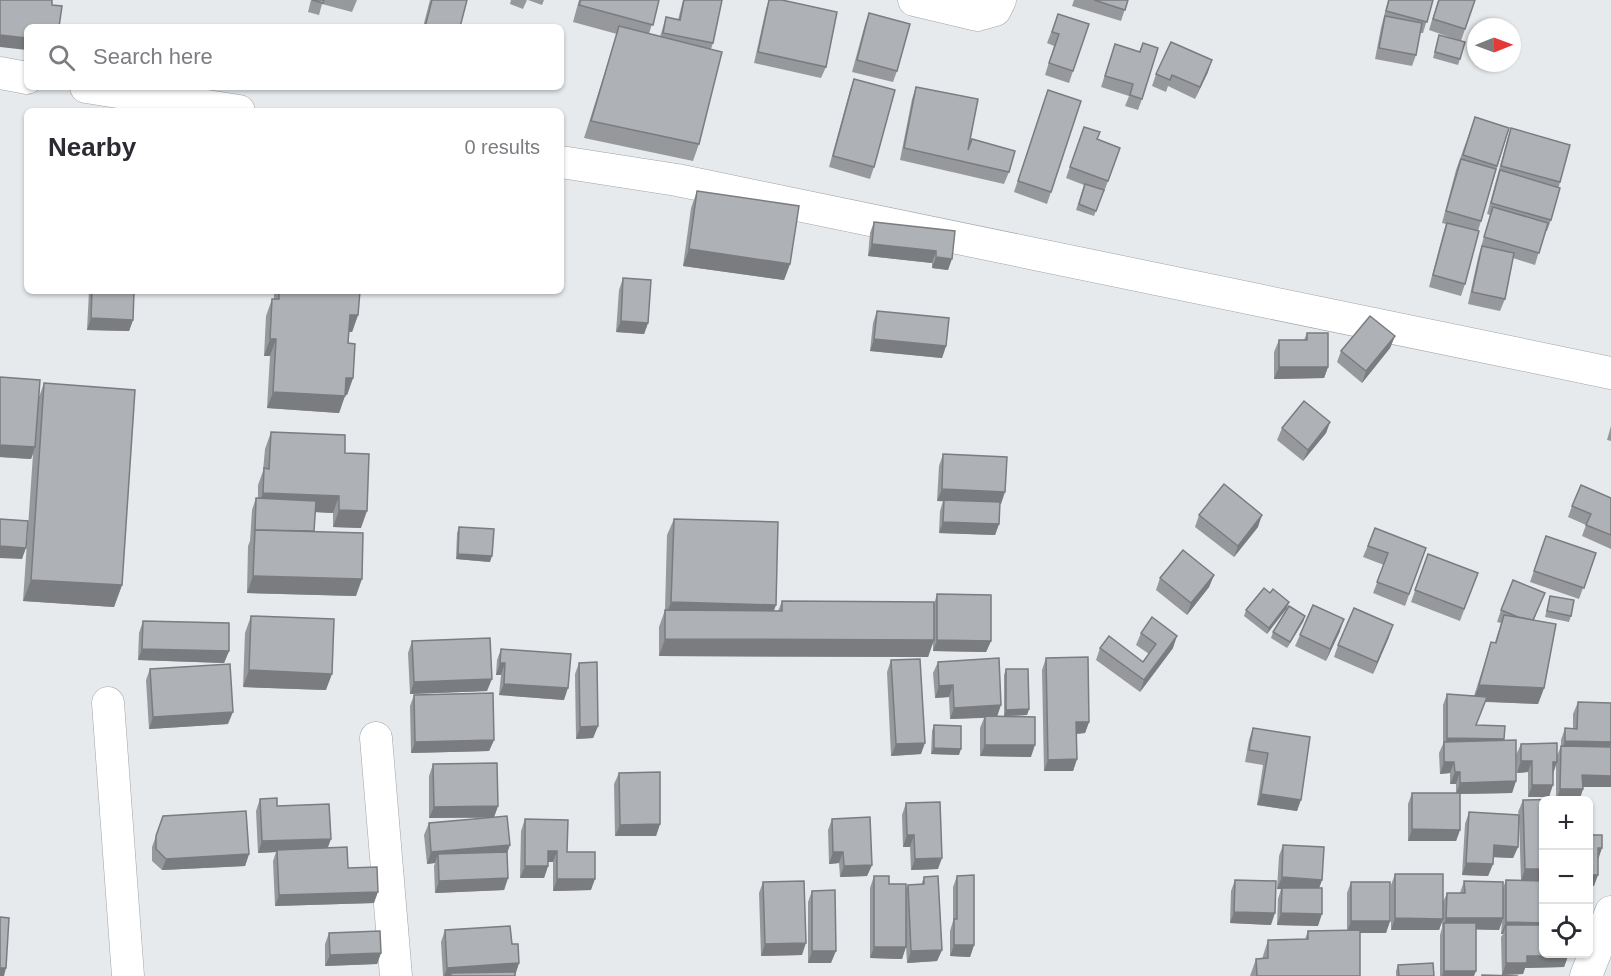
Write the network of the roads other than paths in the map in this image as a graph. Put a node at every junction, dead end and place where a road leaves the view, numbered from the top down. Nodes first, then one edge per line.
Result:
1 (914, 0) edge
2 (1000, 0) edge
3 (0, 74) edge
4 (24, 78) edge
5 (105, 90) edge
6 (220, 108) edge
7 (564, 162) edge
8 (1611, 373) edge
9 (108, 703) dead end
10 (376, 738) dead end
11 (1611, 912) edge
12 (129, 976) edge
13 (396, 976) edge
14 (1586, 976) edge

1 - 2 street
3 - 4 street
5 - 6 street
7 - 8 street
9 - 12 street
10 - 13 street
11 - 14 street

